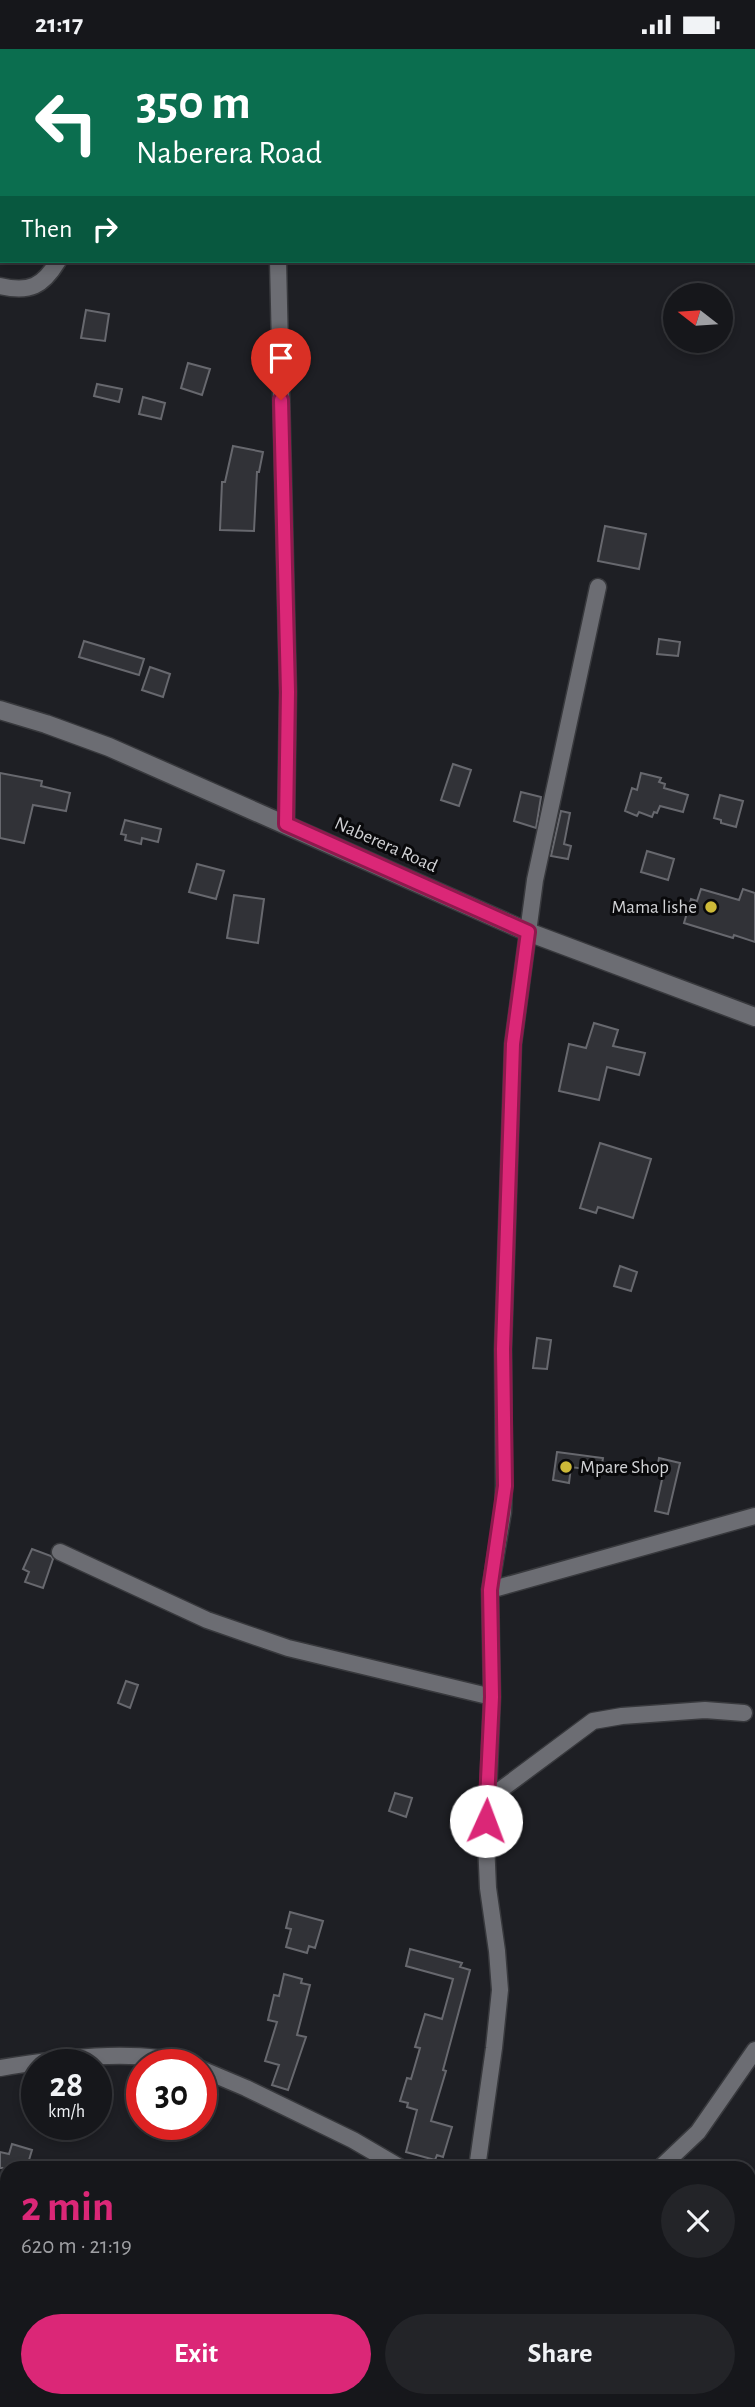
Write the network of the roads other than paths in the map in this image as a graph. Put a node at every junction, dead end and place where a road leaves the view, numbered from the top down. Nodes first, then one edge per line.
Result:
1 (57, 263) edge
2 (278, 263) edge
3 (0, 286) edge
4 (598, 587) dead end
5 (0, 710) edge
6 (286, 824) junction
7 (528, 932) junction
8 (755, 1017) edge
9 (755, 1516) edge
10 (60, 1552) dead end
11 (490, 1590) junction
12 (492, 1697) junction
13 (744, 1713) dead end
14 (487, 1800) junction
15 (755, 2050) edge
16 (126, 2057) edge
17 (0, 2068) edge
18 (217, 2076) edge
19 (389, 2161) edge
20 (478, 2161) edge
21 (667, 2161) edge

1 - 3 street
2 - 6 street
4 - 7 street
5 - 6 street, Naberera Road
6 - 7 street, Naberera Road
7 - 8 street, Naberera Road
7 - 11 street
9 - 11 street
10 - 12 street
11 - 12 street
12 - 14 street
13 - 14 street
14 - 20 street
15 - 21 street
16 - 17 street
18 - 19 street

